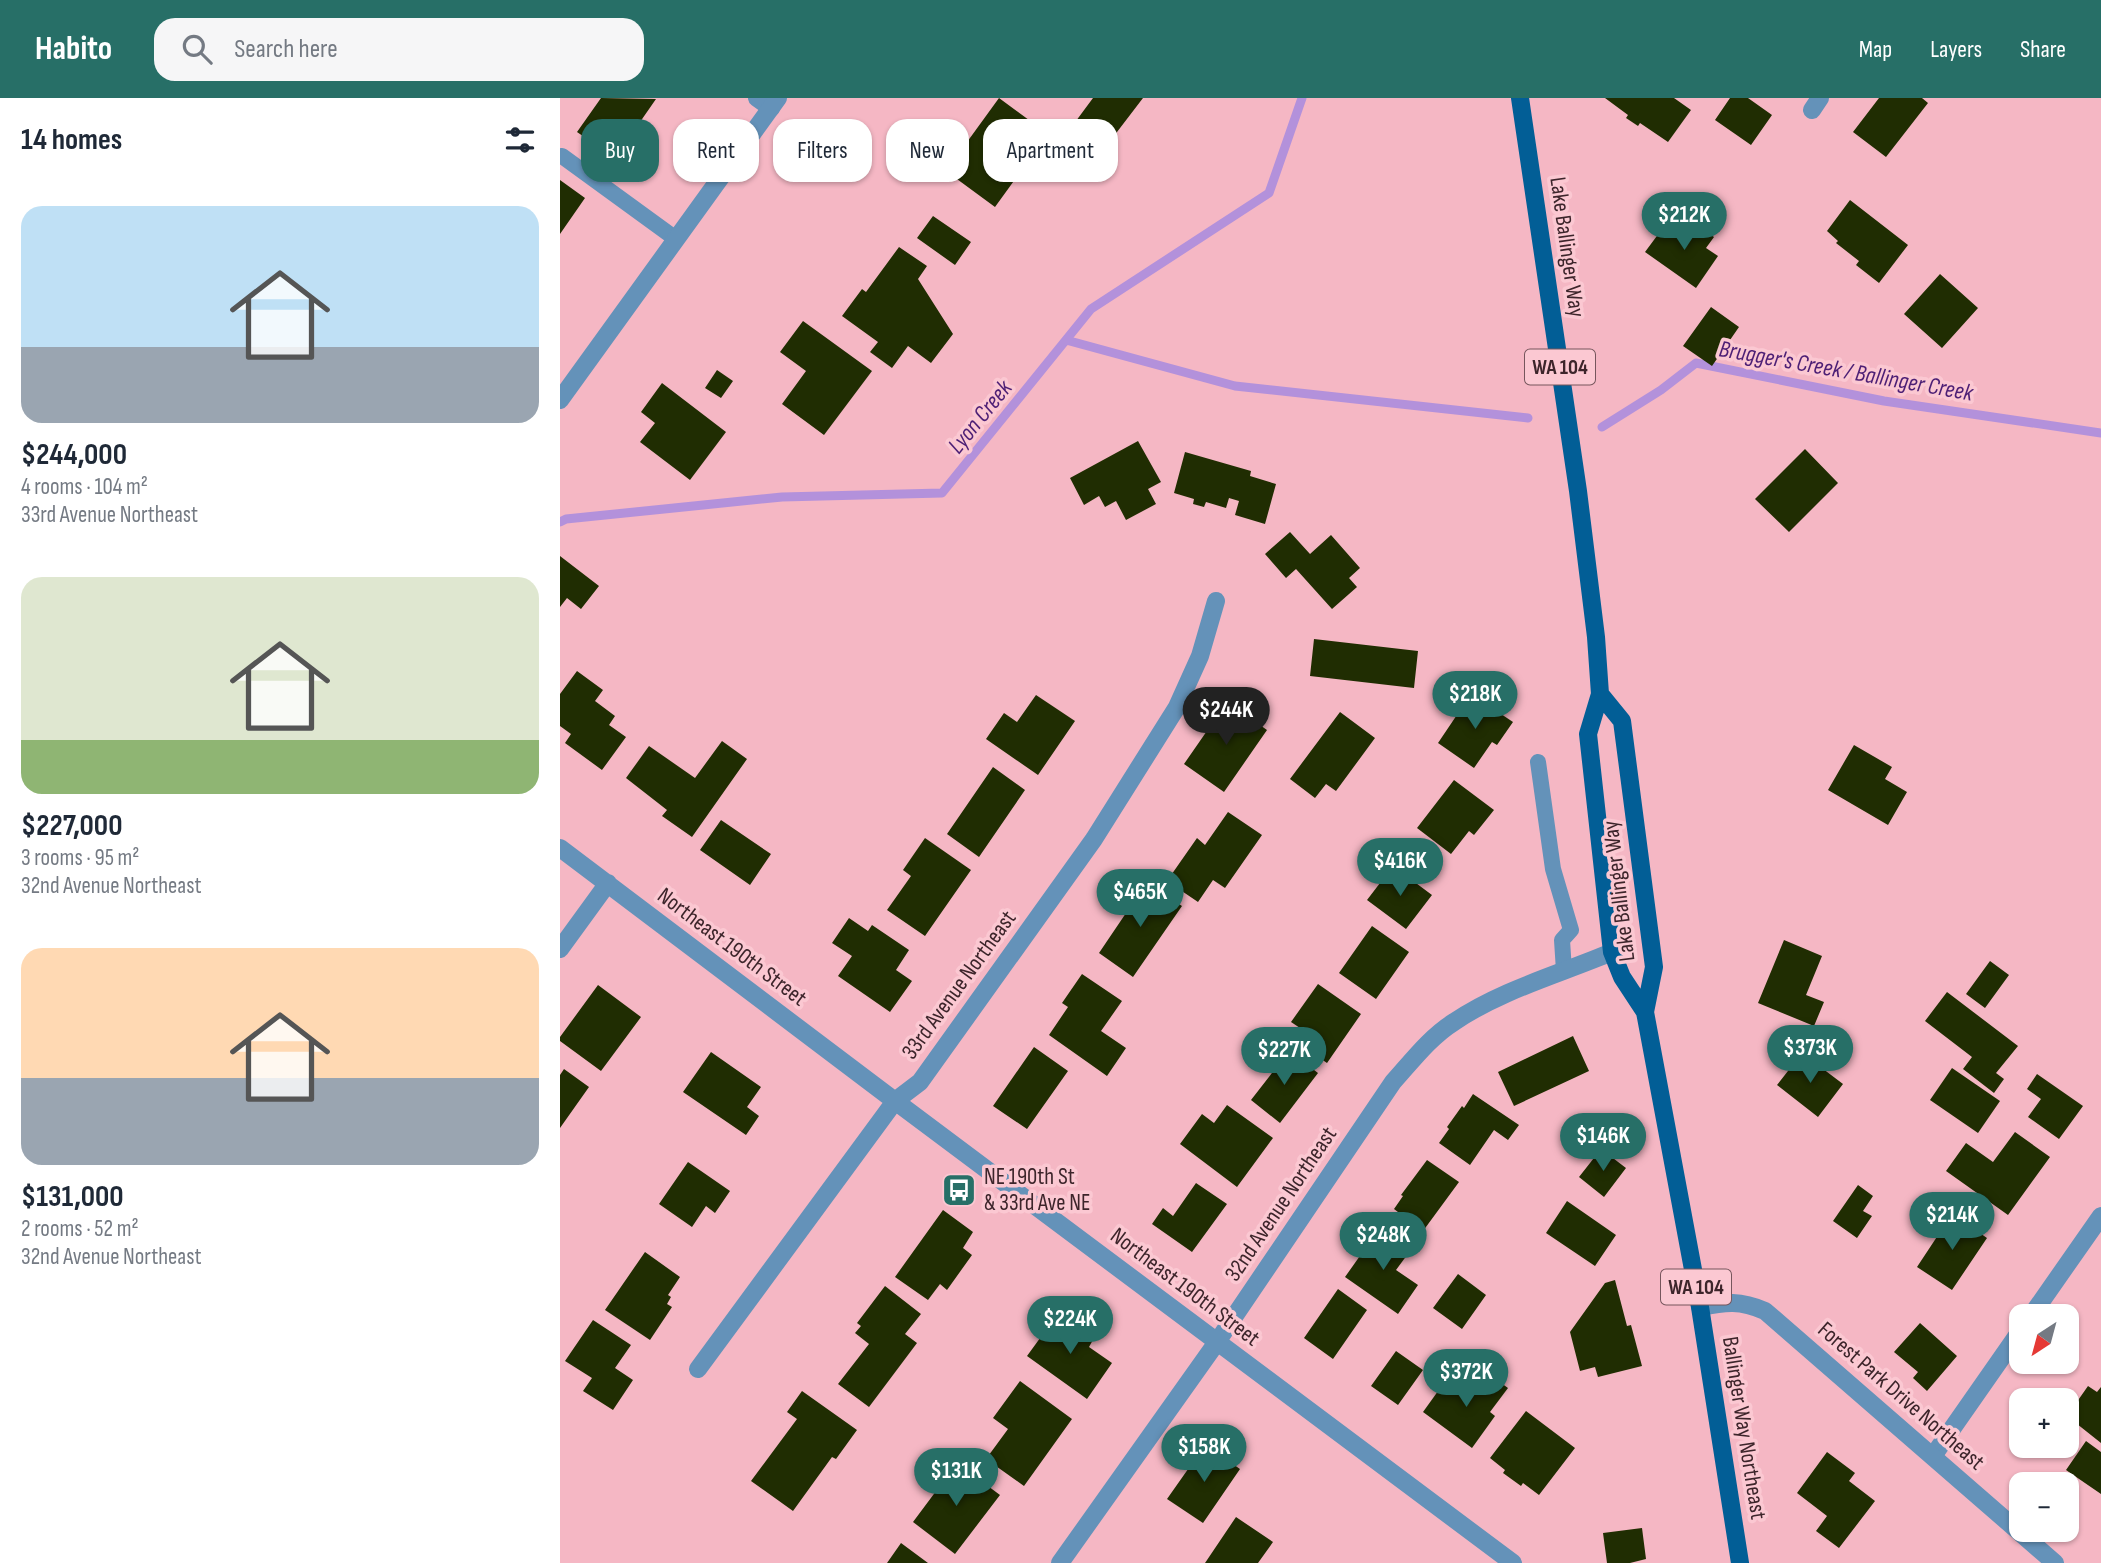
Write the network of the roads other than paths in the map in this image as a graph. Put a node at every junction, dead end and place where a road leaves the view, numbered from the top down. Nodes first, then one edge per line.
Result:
1 (1520, 98) edge
2 (768, 101) edge
3 (562, 156) dead end
4 (676, 239) junction
5 (560, 400) edge
6 (1216, 601) dead end
7 (1600, 694) junction
8 (1538, 762) dead end
9 (560, 848) edge
10 (608, 883) junction
11 (560, 948) edge
12 (1612, 952) junction
13 (1564, 971) junction
14 (1645, 1012) junction
15 (895, 1101) junction
16 (2101, 1216) edge
17 (2039, 1304) edge
18 (1699, 1307) junction
19 (1217, 1342) junction
20 (2009, 1347) edge
21 (698, 1370) dead end
22 (1933, 1456) junction
23 (1059, 1563) edge
24 (1513, 1563) edge
25 (1740, 1563) edge
26 (2055, 1563) edge

1 - 7 main road, Lake Ballinger Way / WA 104
2 - 4 street
3 - 4 lane
4 - 5 street
6 - 15 street, 33rd Avenue Northeast
7 - 12 main road, Lake Ballinger Way / WA 104
7 - 14 main road, Lake Ballinger Way / WA 104
8 - 13 lane
9 - 10 street, Northeast 190th Street
10 - 11 street
10 - 15 street, Northeast 190th Street
12 - 13 street, 32nd Avenue Northeast
12 - 14 main road, Lake Ballinger Way / WA 104
13 - 19 street, 32nd Avenue Northeast
14 - 18 main road, Ballinger Way Northeast / WA 104
15 - 19 street, Northeast 190th Street
15 - 21 street, 33rd Avenue Northeast
16 - 17 street
18 - 22 street, Forest Park Drive Northeast
18 - 25 main road, Ballinger Way Northeast / WA 104
19 - 23 street, 32nd Avenue Northeast
19 - 24 street, Northeast 190th Street
20 - 22 street
22 - 26 street, Forest Park Drive Northeast

